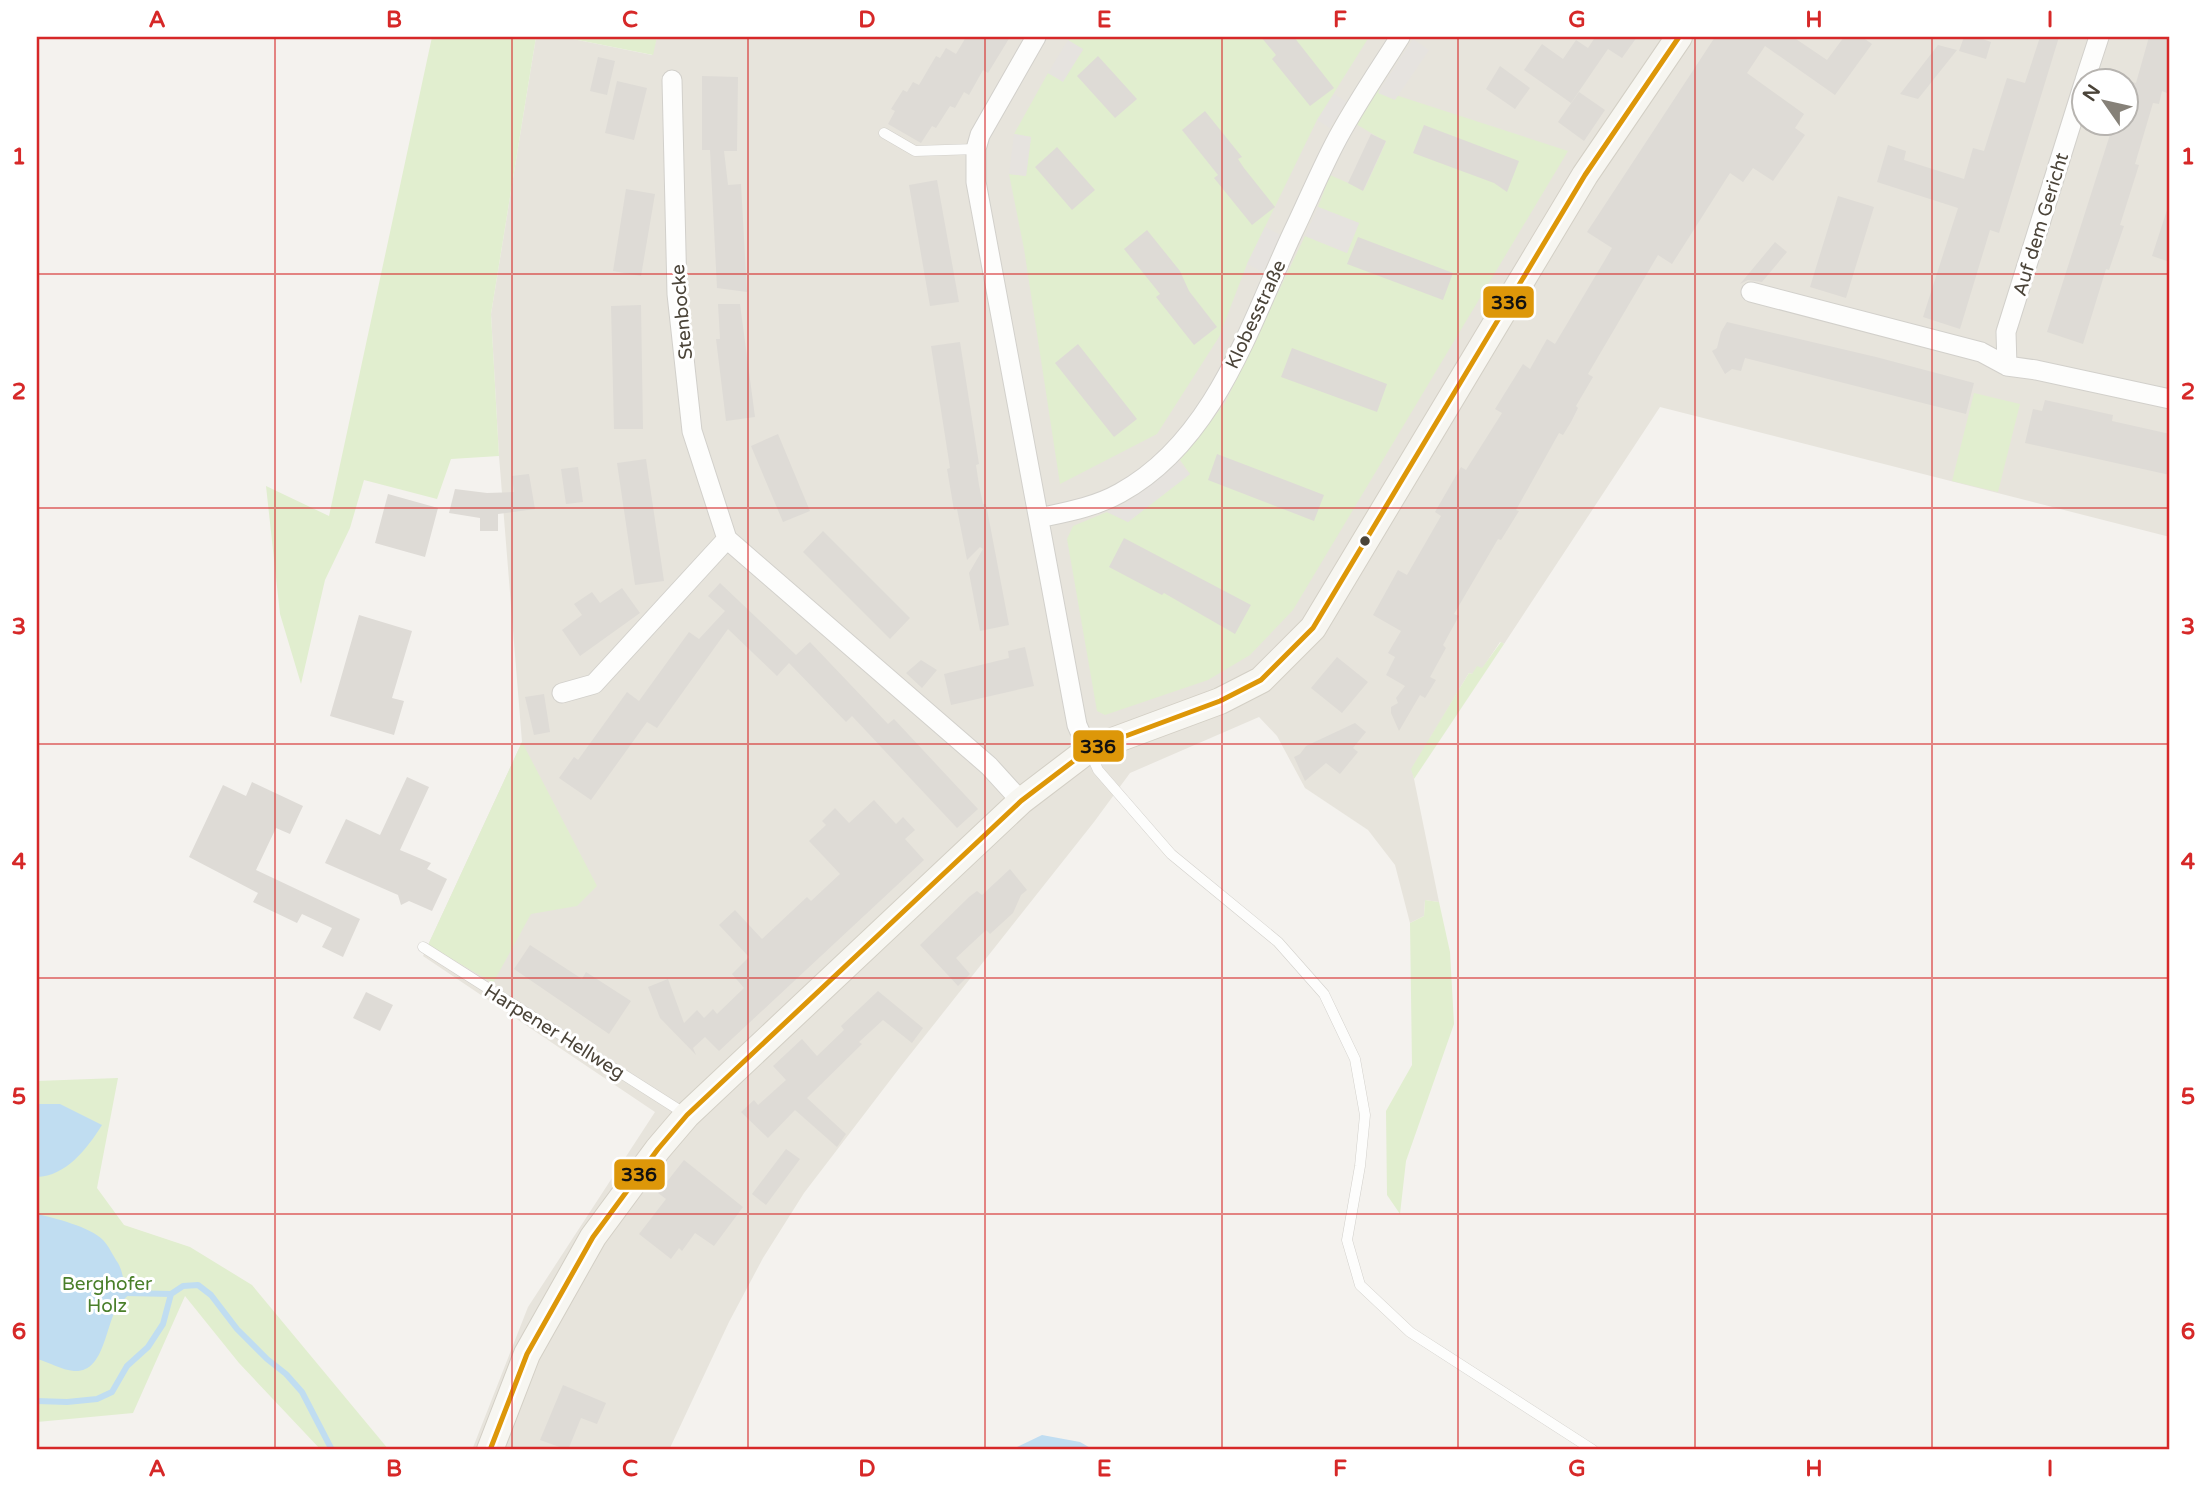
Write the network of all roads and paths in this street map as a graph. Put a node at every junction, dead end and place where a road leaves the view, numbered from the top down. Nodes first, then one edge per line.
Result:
1 (1036, 37) edge
2 (1400, 37) edge
3 (1679, 37) edge
4 (2099, 37) edge
5 (2090, 66) edge
6 (672, 80) dead end
7 (2070, 129) edge
8 (884, 133) dead end
9 (976, 149) junction
10 (1751, 292) dead end
11 (2007, 366) junction
12 (2170, 399) edge
13 (1039, 517) junction
14 (727, 539) junction
15 (562, 693) dead end
16 (1088, 750) junction
17 (1021, 801) junction
18 (424, 947) dead end
19 (687, 1115) junction
20 (490, 1450) edge
21 (1593, 1450) edge

1 - 9 street
2 - 13 street, Klobesstraße
3 - 16 street
4 - 5 street, Auf dem Gericht
6 - 14 street, Stenbocke
7 - 11 street, Auf dem Gericht
8 - 9 lane
9 - 13 street
10 - 11 street
11 - 12 street
13 - 16 street
14 - 15 street
14 - 17 street
16 - 17 street
16 - 21 lane
17 - 19 street
18 - 19 lane, Harpener Hellweg
19 - 20 street

